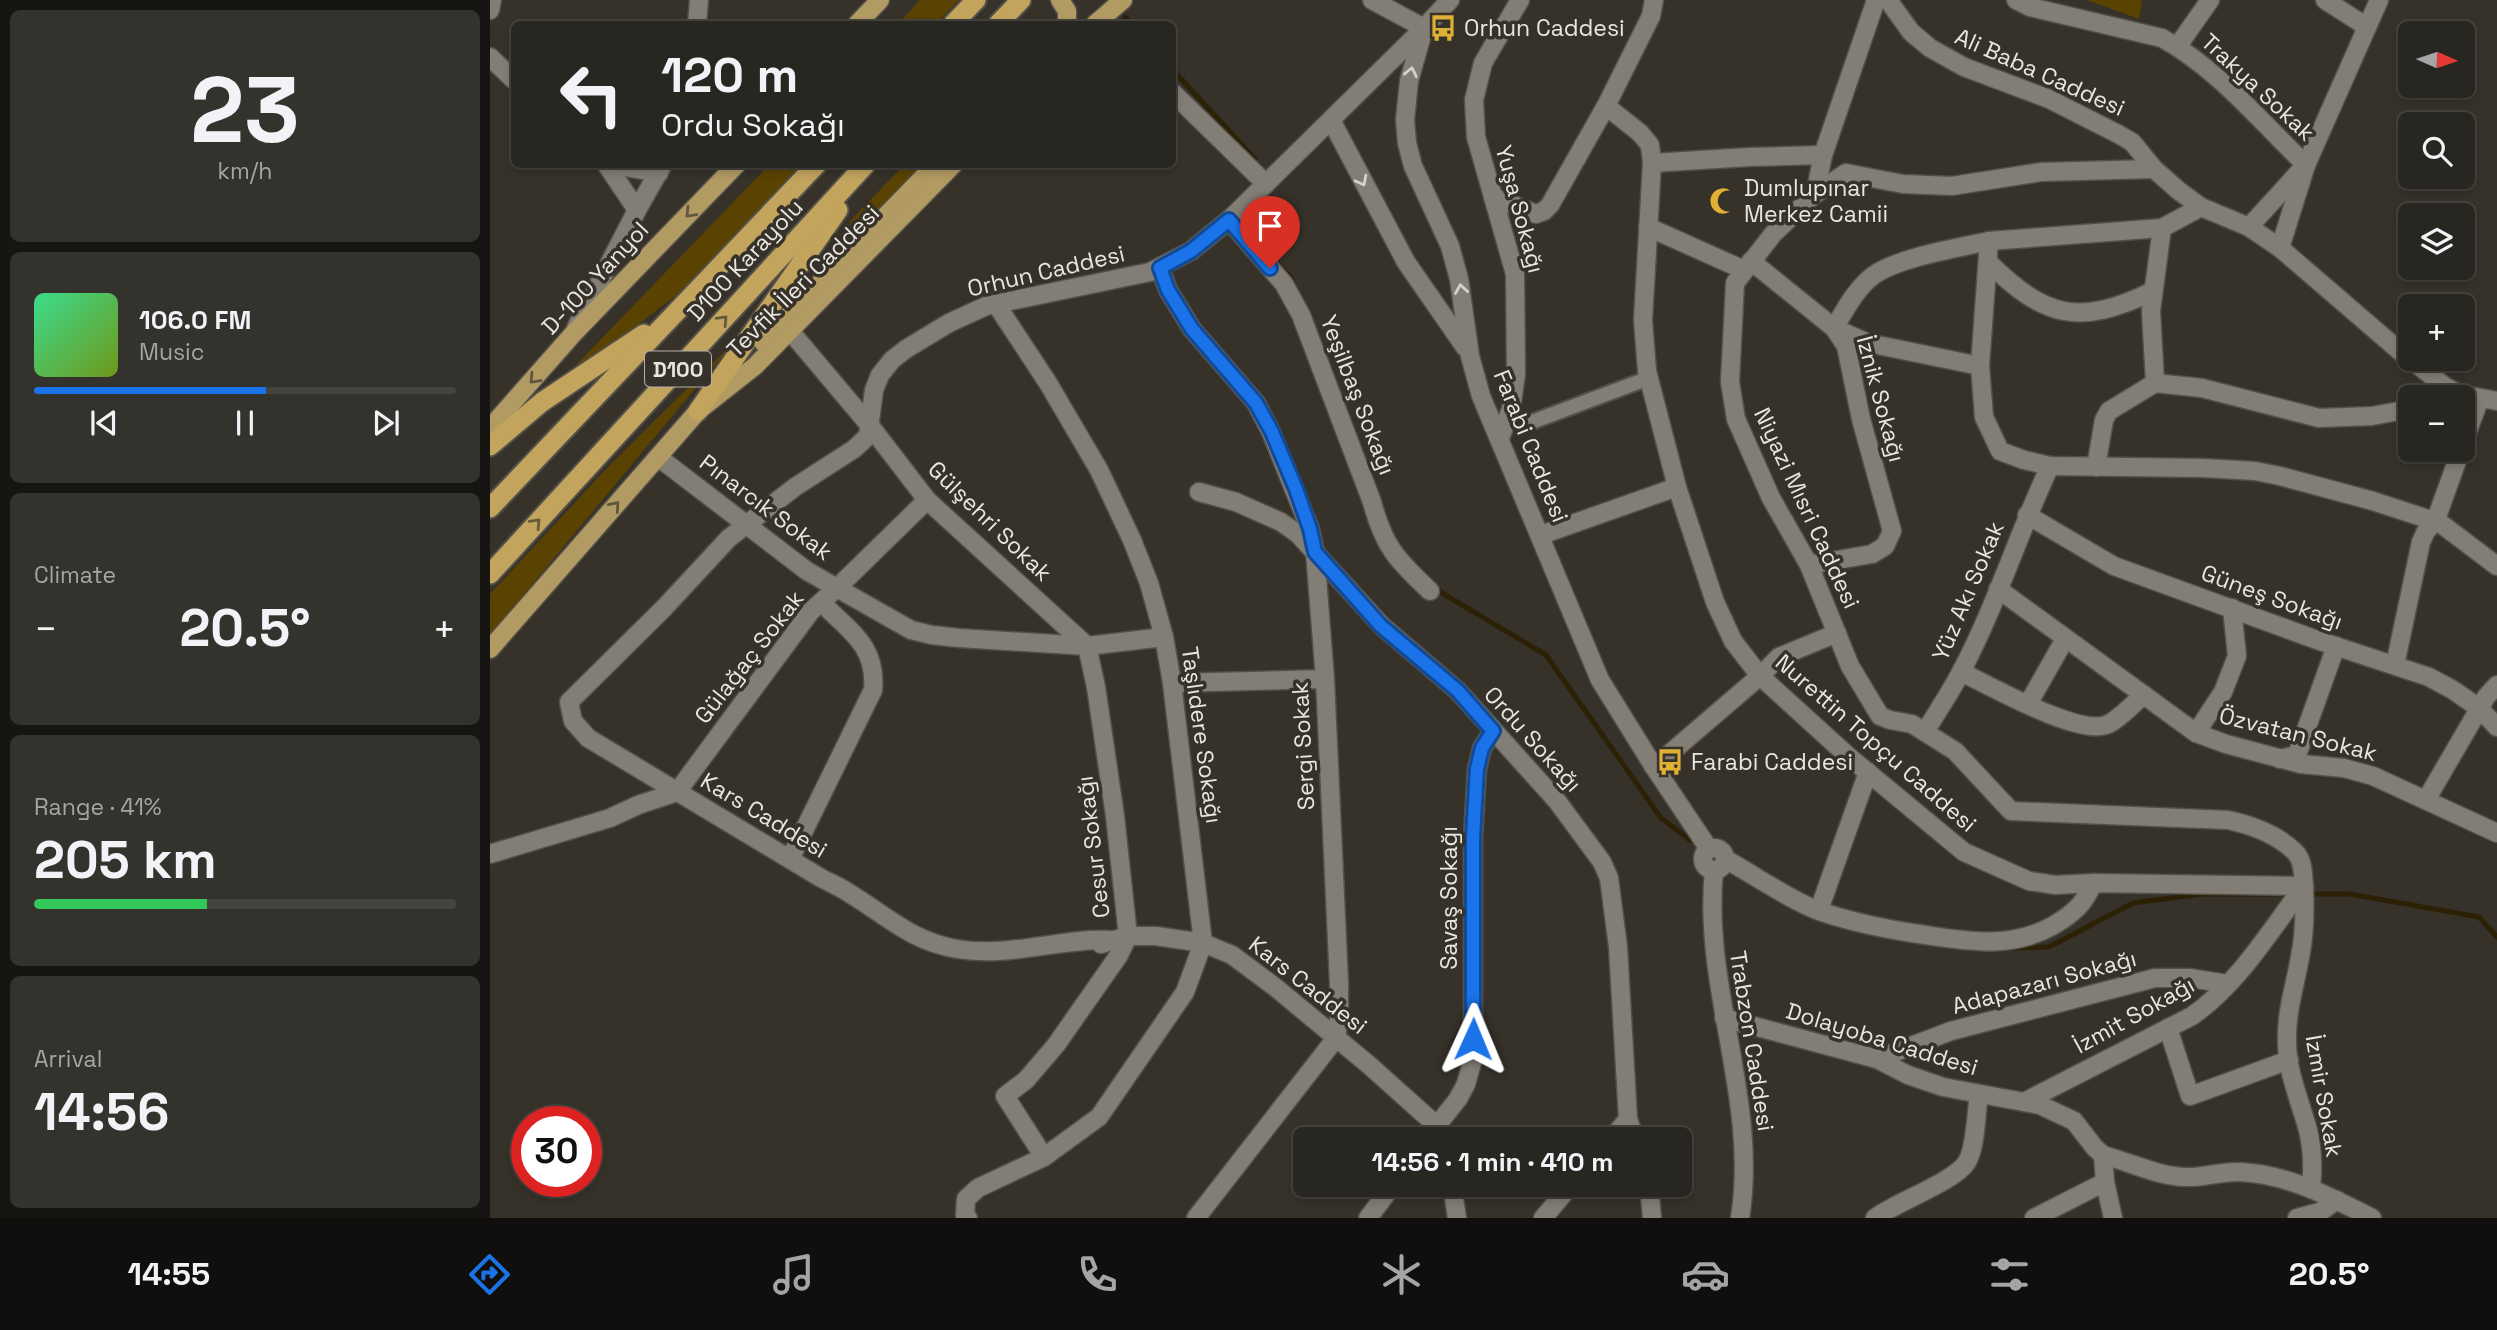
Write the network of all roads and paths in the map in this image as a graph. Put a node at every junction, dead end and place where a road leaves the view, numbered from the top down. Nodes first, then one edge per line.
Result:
1 (492, 0) edge
2 (699, 0) edge
3 (864, 0) edge
4 (880, 0) edge
5 (976, 0) edge
6 (1021, 0) edge
7 (1060, 0) edge
8 (1123, 0) edge
9 (1372, 0) edge
10 (1450, 0) edge
11 (1520, 0) edge
12 (1654, 0) edge
13 (1876, 0) edge
14 (1888, 0) edge
15 (2015, 0) edge
16 (2210, 0) edge
17 (2325, 0) edge
18 (2379, 0) edge
19 (490, 10) edge
20 (697, 21) edge
21 (849, 21) edge
22 (860, 21) edge
23 (956, 21) edge
24 (1001, 21) edge
25 (1067, 21) edge
26 (1098, 21) edge
27 (2367, 27) junction
28 (1424, 28) junction
29 (2177, 47) junction
30 (490, 57) edge
31 (511, 77) edge
32 (1176, 96) edge
33 (1606, 106) junction
34 (1331, 120) junction
35 (1823, 155) junction
36 (1652, 163) junction
37 (2306, 165) junction
38 (610, 168) edge
39 (733, 168) edge
40 (813, 168) edge
41 (864, 168) edge
42 (865, 168) edge
43 (932, 168) edge
44 (950, 168) edge
45 (661, 169) edge
46 (2154, 169) junction
47 (1266, 184) junction
48 (1815, 194) junction
49 (1493, 197) junction
50 (2201, 207) junction
51 (637, 210) junction
52 (1229, 220) junction
53 (2249, 226) junction
54 (1648, 227) junction
55 (2162, 228) junction
56 (1989, 241) junction
57 (2280, 248) junction
58 (1988, 262) junction
59 (1747, 266) junction
60 (1160, 268) junction
61 (2152, 291) junction
62 (996, 303) junction
63 (668, 318) junction
64 (1834, 328) junction
65 (790, 331) junction
66 (573, 334) junction
67 (1469, 356) junction
68 (1980, 366) junction
69 (1649, 378) junction
70 (2155, 383) junction
71 (2489, 400) edge
72 (698, 411) junction
73 (2398, 411) edge
74 (1529, 424) dead end
75 (2475, 425) edge
76 (870, 427) junction
77 (490, 428) edge
78 (1500, 438) junction
79 (490, 446) edge
80 (658, 457) junction
81 (2457, 462) edge
82 (2050, 466) junction
83 (2096, 467) junction
84 (1676, 487) junction
85 (1199, 492) dead end
86 (927, 500) junction
87 (490, 508) edge
88 (2027, 514) junction
89 (2435, 522) junction
90 (746, 524) junction
91 (1541, 535) junction
92 (1315, 552) junction
93 (1809, 565) junction
94 (2497, 566) edge
95 (490, 574) edge
96 (838, 587) junction
97 (1998, 589) junction
98 (1430, 591) dead end
99 (821, 602) junction
100 (2232, 608) junction
101 (1837, 633) junction
102 (1164, 636) junction
103 (2065, 639) junction
104 (1087, 646) junction
105 (2336, 646) junction
106 (490, 649) edge
107 (2395, 665) junction
108 (1961, 672) junction
109 (1759, 676) junction
110 (1325, 679) junction
111 (1172, 683) junction
112 (2497, 685) edge
113 (2144, 695) junction
114 (2028, 704) junction
115 (2479, 708) junction
116 (2497, 727) edge
117 (1493, 731) junction
118 (1925, 732) junction
119 (2196, 733) junction
120 (2279, 759) junction
121 (1654, 767) junction
122 (1868, 772) junction
123 (677, 792) junction
124 (2426, 800) junction
125 (638, 805) junction
126 (2497, 833) edge
127 (490, 844) edge
128 (1709, 849) joint
129 (490, 854) edge
130 (790, 859) junction
131 (1720, 865) junction
132 (2093, 883) junction
133 (2304, 887) junction
134 (1819, 910) junction
135 (1128, 936) junction
136 (1203, 943) junction
137 (2227, 984) junction
138 (1724, 1018) junction
139 (2168, 1028) junction
140 (1336, 1038) junction
141 (1877, 1059) junction
142 (2289, 1060) junction
143 (1979, 1094) junction
144 (2024, 1102) junction
145 (1628, 1119) junction
146 (1427, 1127) edge
147 (1440, 1127) edge
148 (1621, 1127) edge
149 (1631, 1127) edge
150 (2103, 1155) junction
151 (1044, 1157) junction
152 (2105, 1182) junction
153 (2311, 1189) junction
154 (1384, 1197) edge
155 (1454, 1197) edge
156 (1561, 1197) edge
157 (1650, 1197) edge
158 (2337, 1200) junction
159 (968, 1218) edge
160 (1196, 1218) edge
161 (1368, 1218) edge
162 (1457, 1218) edge
163 (1543, 1218) edge
164 (1652, 1218) edge
165 (1740, 1218) edge
166 (1875, 1218) edge
167 (2034, 1218) edge
168 (2113, 1218) edge
169 (2297, 1218) edge
170 (2372, 1218) edge

1 - 19 street
2 - 20 street
3 - 21 main road
4 - 22 main road
5 - 23 highway
6 - 24 highway
7 - 25 main road
8 - 26 main road
9 - 28 street
10 - 28 street, Farabi Caddesi
11 - 49 street, Yuşa Sokağı
12 - 33 street
13 - 35 street
14 - 46 street, Ali Baba Caddesi
15 - 29 street, Trakya Sokak
16 - 29 street
17 - 27 street
18 - 27 street
27 - 37 street
28 - 34 street, Orhun Caddesi
67 -> 28 street, Farabi Caddesi
29 - 37 street, Trakya Sokak
30 - 31 street
32 - 47 street
33 - 36 street, Nurettin Topçu Caddesi
33 - 49 street
34 - 47 street, Orhun Caddesi
34 -> 67 street
35 - 36 street
35 - 48 street
36 - 54 street, Nurettin Topçu Caddesi
37 - 53 street
37 - 57 street
38 - 51 street
39 -> 66 main road, D-100 Yanyol
40 - 63 highway, D100 Karayolu / D100
95 -> 41 highway, D100 Karayolu / D100
42 - 72 highway
43 - 72 main road
44 - 65 main road, Tevfik İleri Caddesi
45 - 51 street
46 - 48 street, Niyazi Mısri Caddesi
46 - 50 street, Ali Baba Caddesi
47 - 52 street, Orhun Caddesi
48 - 59 street, Niyazi Mısri Caddesi
49 - 78 street, Yuşa Sokağı
50 - 53 street, Ali Baba Caddesi
50 - 55 street
51 - 66 street
52 - 60 street, Orhun Caddesi
52 - 98 street, Yeşilbaş Sokağı
53 - 57 street, Ali Baba Caddesi
54 - 59 street
54 - 69 street, Nurettin Topçu Caddesi
55 - 56 street, İznik Sokağı
55 - 61 street
56 - 58 street
56 - 64 street, İznik Sokağı
57 - 71 street, Ali Baba Caddesi
58 - 61 street
58 - 68 street
59 - 64 street
59 - 93 street, Niyazi Mısri Caddesi
60 - 62 street, Orhun Caddesi
60 - 92 street, Sergi Sokak
61 - 70 street
62 - 76 street, Orhun Caddesi
62 - 102 street, Taşlıdere Sokağı
63 - 79 highway
63 - 87 highway, D100 Karayolu / D100
64 - 68 street
64 - 93 street, İznik Sokağı
65 - 72 main road, Tevfik İleri Caddesi
65 - 76 street, Gülşehri Sokak
66 -> 77 main road, D-100 Yanyol
67 - 78 street, Farabi Caddesi
68 - 82 street
69 - 74 street
69 - 84 street, Nurettin Topçu Caddesi
70 - 73 street
70 - 83 street
71 - 75 street
72 - 80 main road, Tevfik İleri Caddesi
76 - 86 street, Gülşehri Sokak
76 - 90 street
78 - 91 street, Farabi Caddesi
80 - 90 street, Pınarcık Sokak
106 -> 80 main road, Tevfik İleri Caddesi
81 - 89 street
82 - 83 street
82 - 88 street, Yüz Akı Sokak
83 - 89 street
84 - 91 street
84 - 109 street, Nurettin Topçu Caddesi
85 - 92 street, Ordu Sokağı
86 - 96 street, Gülağaç Sokak
86 - 104 street, Gülşehri Sokak
88 - 97 street, Yüz Akı Sokak
88 - 100 street, Güneş Sokağı
89 - 94 street
89 - 107 street
90 - 96 street, Pınarcık Sokak
90 - 123 street
91 - 121 street, Farabi Caddesi
92 - 110 street, Sergi Sokak
92 - 117 street, Ordu Sokağı
93 - 101 street, Niyazi Mısri Caddesi
96 - 99 street, Gülağaç Sokak
96 - 104 street, Pınarcık Sokak
97 - 103 street, Özvatan Sokak
97 - 108 street, Yüz Akı Sokak
99 - 123 street, Gülağaç Sokak
99 - 130 street
100 - 105 street, Güneş Sokağı
100 - 119 street
101 - 109 street
101 - 118 street, Niyazi Mısri Caddesi
102 - 104 street
102 - 111 street, Taşlıdere Sokağı
103 - 113 street, Özvatan Sokak
103 - 114 street
104 - 135 street, Cesur Sokağı
105 - 107 street, Güneş Sokağı
105 - 120 street
107 - 115 street, Güneş Sokağı
108 - 114 street
108 - 118 street, Yüz Akı Sokak
109 - 121 street
109 - 122 street, Nurettin Topçu Caddesi
110 - 111 street
110 - 140 street, Sergi Sokak
111 - 136 street, Taşlıdere Sokağı
112 - 115 street
113 - 114 street
113 - 119 street, Özvatan Sokak
115 - 116 street, Güneş Sokağı
115 - 124 street
117 - 145 street, Ordu Sokağı
117 - 147 street, Savaş Sokağı
118 - 133 street, Niyazi Mısri Caddesi
119 - 120 street, Özvatan Sokak
120 - 124 street, Özvatan Sokak
121 - 128 street, Farabi Caddesi
122 - 132 street, Nurettin Topçu Caddesi
122 - 134 street
123 - 125 street
123 - 130 street, Kars Caddesi
124 - 126 street, Özvatan Sokak
125 - 127 street
125 - 129 street
128 - 131 street, Trabzon Caddesi
130 - 135 street, Kars Caddesi
131 - 134 street
131 - 138 street, Trabzon Caddesi
132 - 133 street, Nurettin Topçu Caddesi
132 - 134 street
133 - 137 street, İzmit Sokağı
133 - 142 street, İzmir Sokak
135 - 136 street, Kars Caddesi
135 - 151 street, Cesur Sokağı
136 - 140 street, Kars Caddesi
136 - 151 street, Taşlıdere Sokağı
137 - 139 street, İzmit Sokağı
137 - 141 street, Adapazarı Sokağı
138 - 141 street, Dolayoba Caddesi
138 - 165 street, Trabzon Caddesi
139 - 142 street
139 - 144 street, İzmit Sokağı
140 - 146 street, Kars Caddesi
140 - 160 street
141 - 143 street, Dolayoba Caddesi
142 - 153 street, İzmir Sokak
143 - 144 street, Dolayoba Caddesi
143 - 166 street
144 - 150 street, Dolayoba Caddesi
145 - 148 street
145 - 149 street, Ordu Sokağı
150 - 152 street
150 - 153 street
151 - 159 street, Taşlıdere Sokağı
152 - 167 street
152 - 168 street
153 - 158 street
154 - 161 street
155 - 162 street
156 - 163 street
157 - 164 street
158 - 169 street
158 - 170 street

